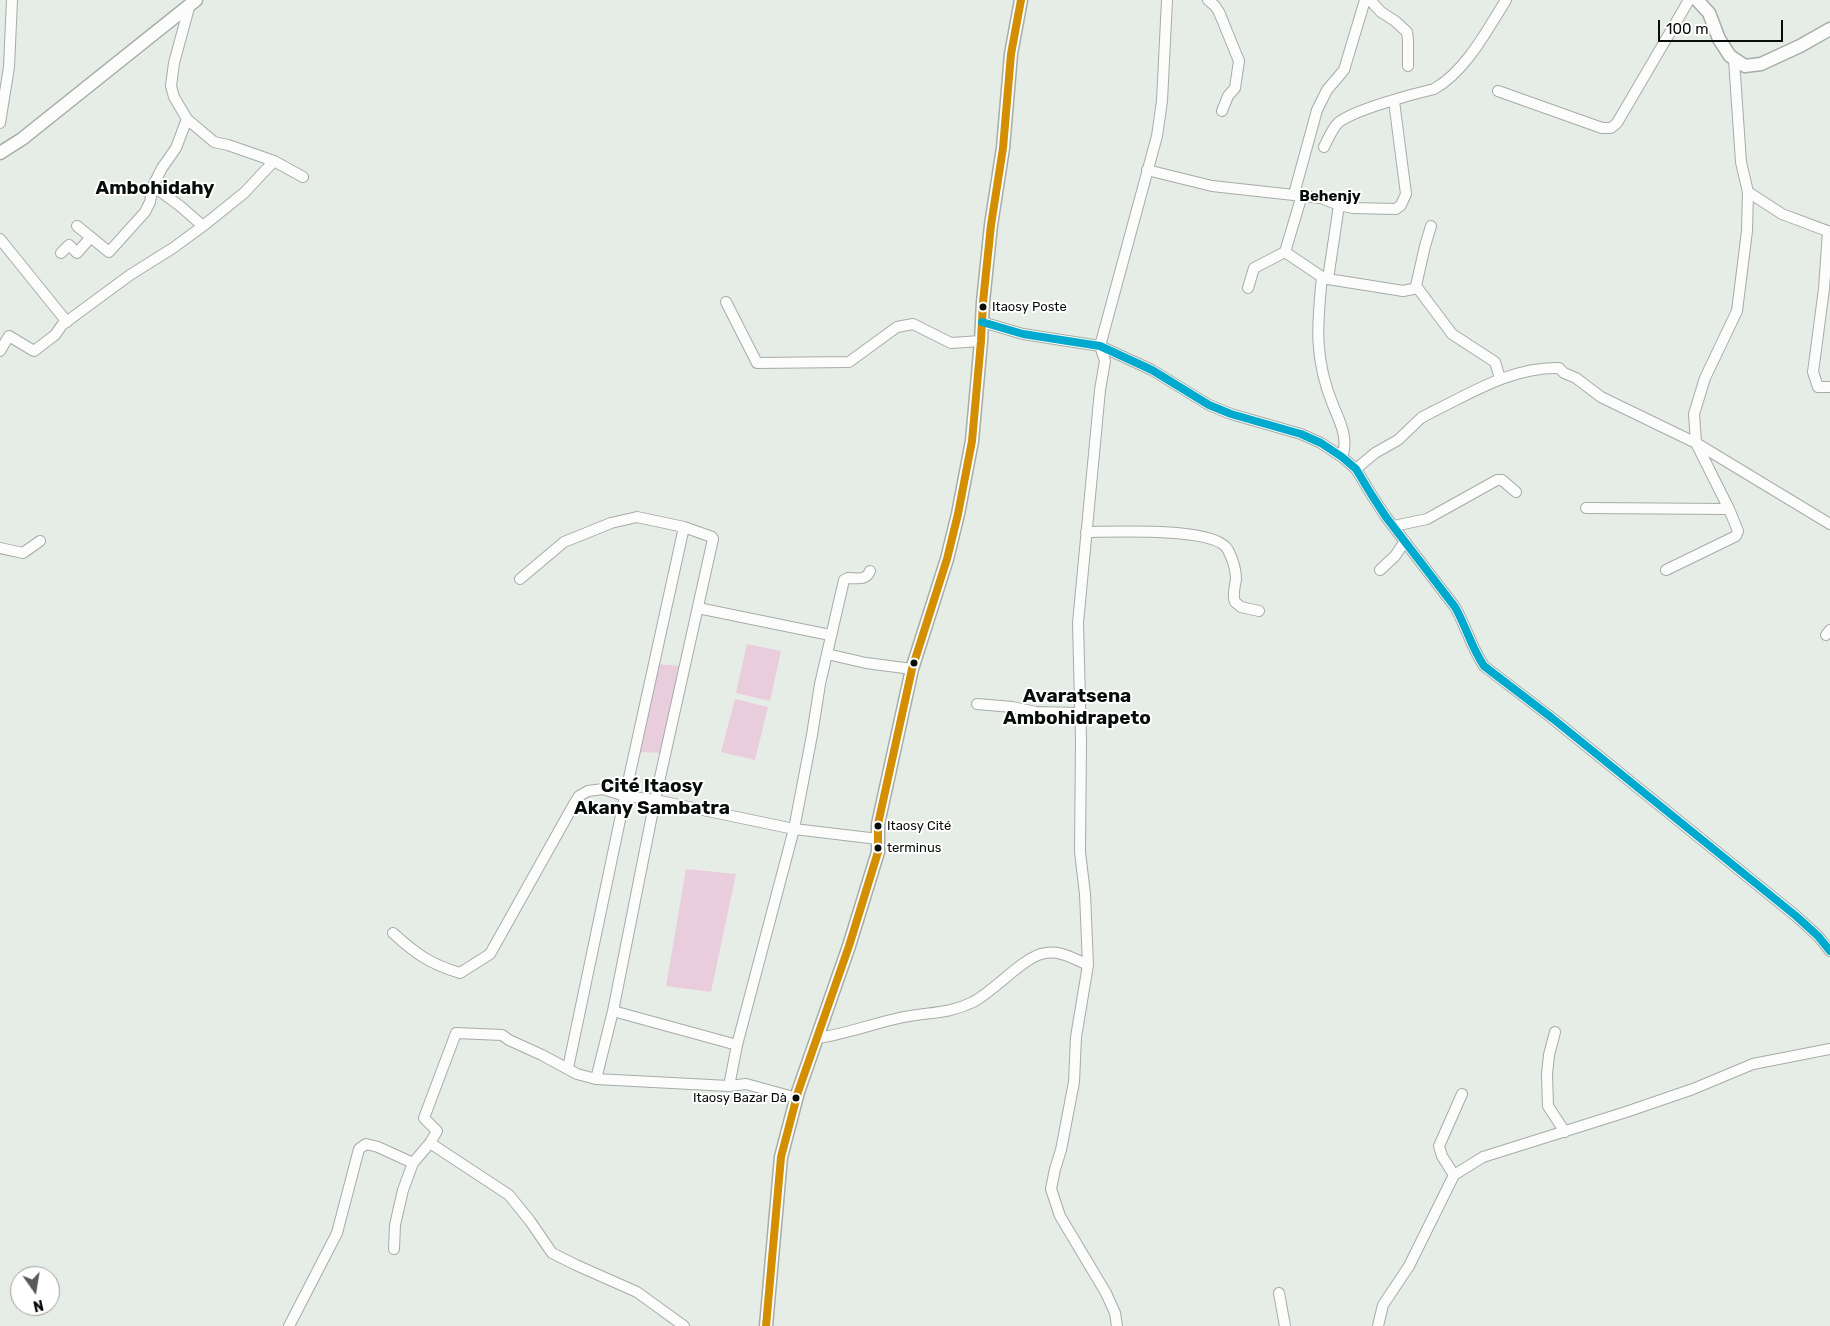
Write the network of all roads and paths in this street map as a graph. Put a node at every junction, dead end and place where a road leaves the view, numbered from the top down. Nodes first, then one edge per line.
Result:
1 (12, 0) edge
2 (1021, 0) edge
3 (1167, 0) edge
4 (1208, 0) edge
5 (1364, 0) edge
6 (1370, 0) edge
7 (1506, 0) edge
8 (1689, 0) edge
9 (1697, 0) edge
10 (193, 2) edge
11 (1830, 30) edge
12 (1734, 60) junction
13 (1408, 66) dead end
14 (1498, 91) dead end
15 (1394, 101) junction
16 (1222, 111) dead end
17 (187, 119) junction
18 (0, 123) edge
19 (1324, 147) dead end
20 (0, 153) edge
21 (274, 161) junction
22 (1147, 170) junction
23 (303, 177) dead end
24 (153, 186) junction
25 (1748, 192) junction
26 (1298, 194) junction
27 (1339, 206) junction
28 (77, 226) dead end
29 (203, 226) junction
30 (1431, 226) dead end
31 (1829, 231) edge
32 (91, 237) junction
33 (0, 239) edge
34 (1285, 252) junction
35 (61, 253) dead end
36 (1325, 278) junction
37 (1416, 286) junction
38 (1248, 288) dead end
39 (726, 302) dead end
40 (67, 322) junction
41 (982, 322) junction
42 (981, 341) junction
43 (1100, 346) junction
44 (0, 352) edge
45 (1500, 378) junction
46 (1830, 387) edge
47 (1696, 443) junction
48 (1342, 456) junction
49 (1356, 469) junction
50 (1516, 492) dead end
51 (1586, 508) dead end
52 (1729, 509) junction
53 (1830, 524) edge
54 (1394, 526) junction
55 (684, 527) junction
56 (1086, 532) junction
57 (40, 541) dead end
58 (1405, 541) junction
59 (0, 548) edge
60 (1380, 570) dead end
61 (1666, 570) dead end
62 (870, 571) dead end
63 (520, 579) dead end
64 (698, 608) junction
65 (1259, 611) dead end
66 (830, 635) junction
67 (828, 654) junction
68 (912, 669) junction
69 (976, 704) dead end
70 (1080, 713) junction
71 (625, 796) junction
72 (655, 800) junction
73 (794, 829) junction
74 (878, 839) junction
75 (393, 933) dead end
76 (1830, 951) edge
77 (1088, 965) junction
78 (613, 1011) junction
79 (1555, 1032) dead end
80 (818, 1038) junction
81 (737, 1045) junction
82 (1830, 1049) edge
83 (568, 1068) junction
84 (596, 1079) junction
85 (729, 1086) junction
86 (1462, 1094) dead end
87 (797, 1098) junction
88 (1565, 1132) junction
89 (430, 1143) junction
90 (413, 1163) junction
91 (1454, 1175) junction
92 (394, 1249) dead end
93 (1279, 1294) dead end
94 (289, 1326) edge
95 (684, 1326) edge
96 (766, 1326) edge
97 (1117, 1326) edge
98 (1285, 1326) edge
99 (1378, 1326) edge

1 - 18 street
2 - 41 street
3 - 22 street
4 - 16 street
5 - 26 street
6 - 13 street
7 - 15 street
8 - 14 street
9 - 12 street
10 - 17 street
10 - 20 street
11 - 12 street
12 - 25 street
15 - 19 street
15 - 27 street
17 - 21 street
17 - 24 street
21 - 23 street
21 - 29 street
22 - 26 street
22 - 43 street
24 - 29 street
24 - 32 street
25 - 31 street
25 - 47 street
26 - 27 street
26 - 34 street
27 - 36 street
28 - 32 street
29 - 40 street
30 - 37 street
31 - 46 street
32 - 35 street
33 - 40 street
34 - 36 street
34 - 38 street
36 - 37 street
36 - 48 street
37 - 45 street
39 - 42 street
40 - 44 street
41 - 42 street
41 - 43 street
42 - 68 street
43 - 48 street
43 - 56 street
45 - 47 street
45 - 49 street
47 - 52 street
47 - 53 street
48 - 49 street
49 - 54 street
50 - 54 street
51 - 52 street
52 - 61 street
54 - 58 street
55 - 63 street
55 - 64 street
55 - 71 street
56 - 65 street
56 - 70 street
57 - 59 street
58 - 60 street
58 - 76 street
62 - 66 street
64 - 66 street
64 - 72 street
66 - 67 street
67 - 68 street
67 - 73 street
68 - 74 street
69 - 70 street
70 - 77 street
71 - 72 street
71 - 75 street
71 - 83 street
72 - 73 street
72 - 78 street
73 - 74 street
73 - 81 street
74 - 80 street
77 - 80 street
77 - 97 street
78 - 81 street
78 - 84 street
79 - 88 street
80 - 87 street
81 - 85 street
82 - 88 street
83 - 84 street
83 - 89 street
84 - 85 street
85 - 87 street
86 - 91 street
87 - 96 street
88 - 91 street
89 - 90 street
89 - 95 street
90 - 92 street
90 - 94 street
91 - 99 street
93 - 98 street

